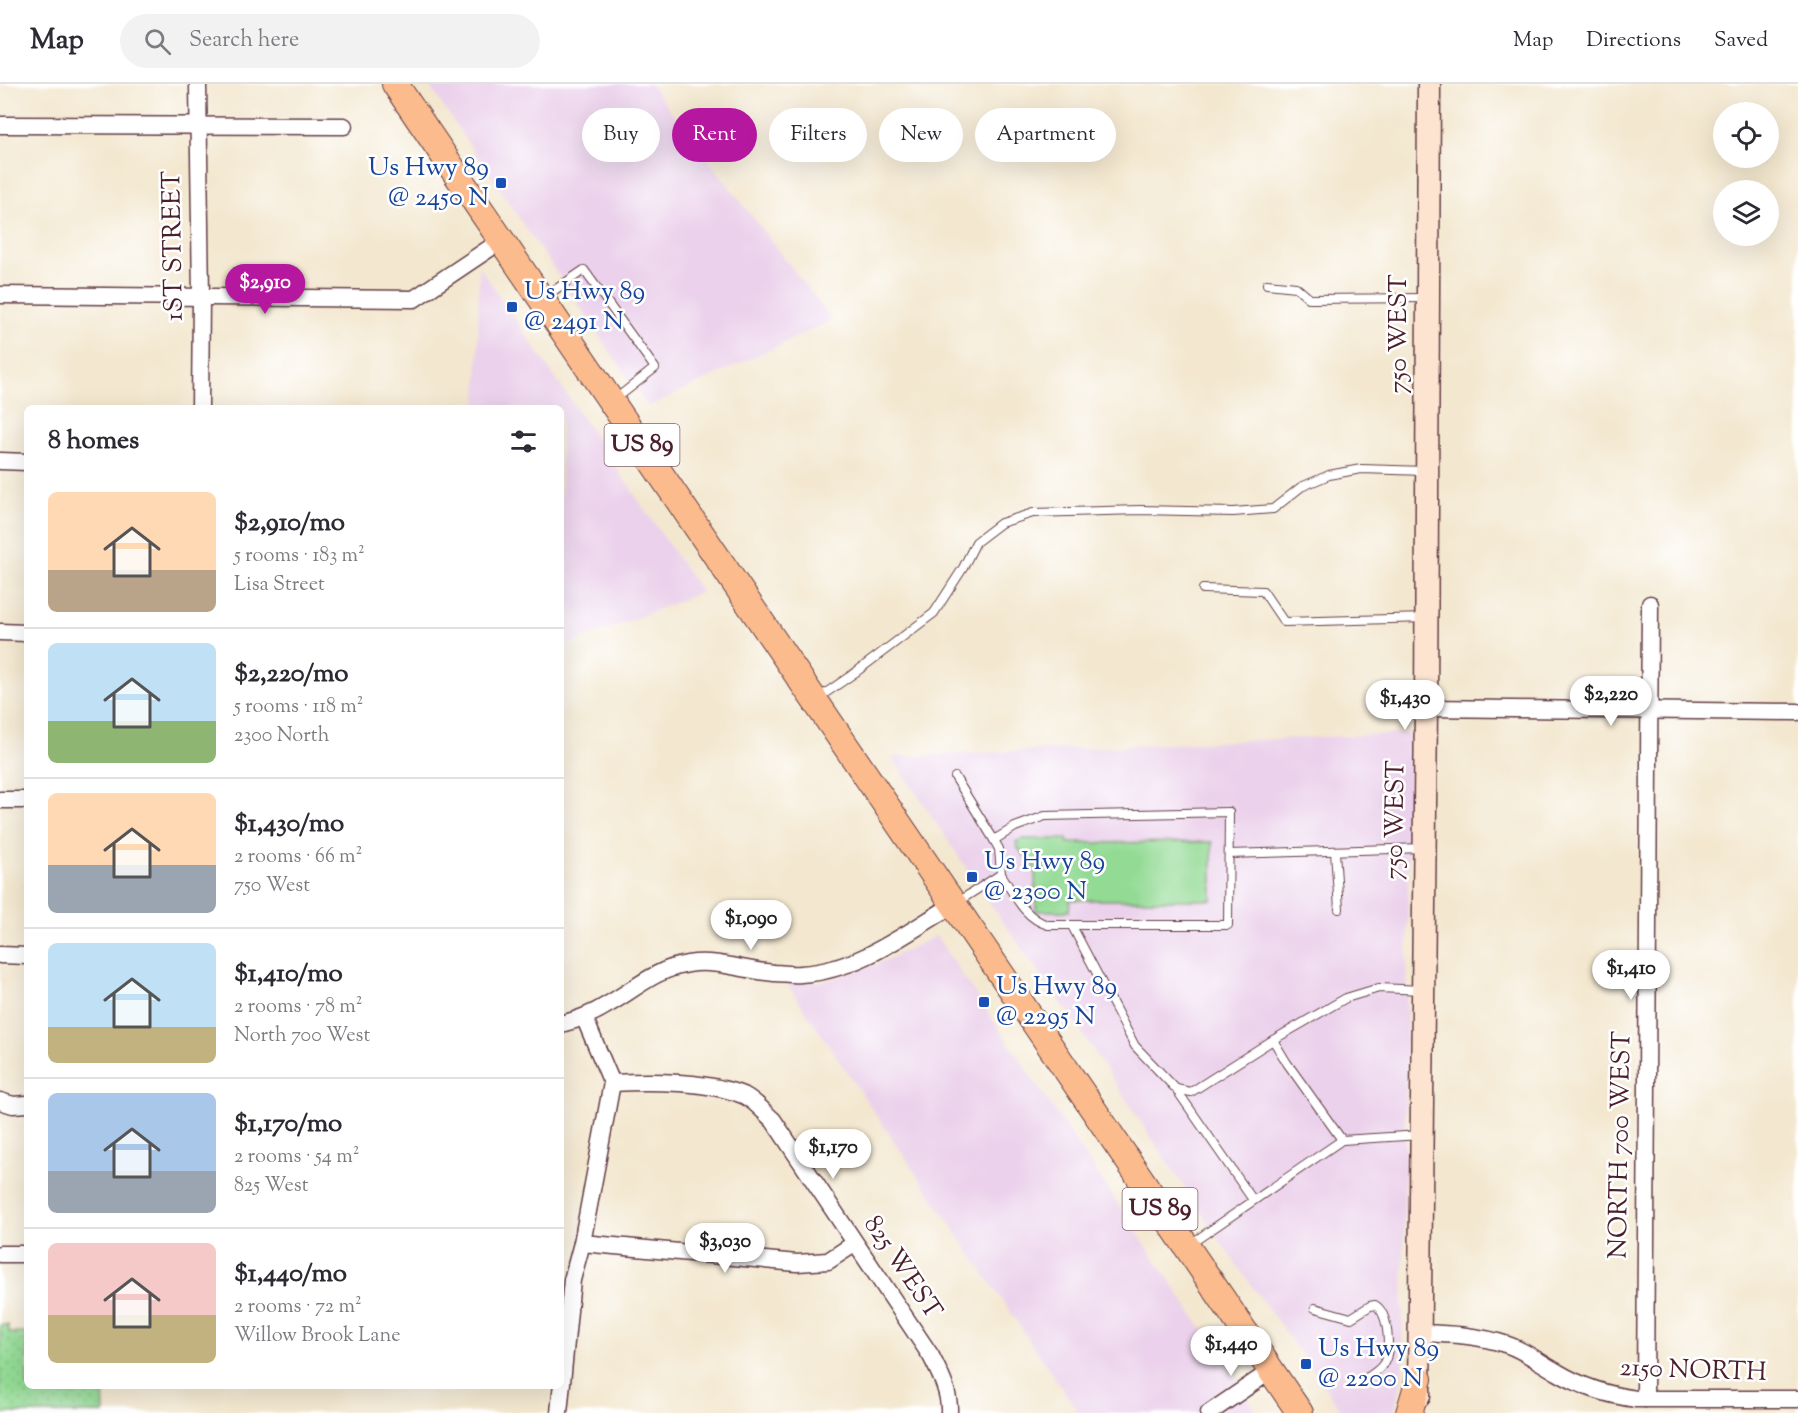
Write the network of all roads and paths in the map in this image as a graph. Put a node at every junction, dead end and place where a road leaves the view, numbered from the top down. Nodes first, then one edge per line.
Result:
1 (198, 84) edge
2 (1429, 84) edge
3 (401, 89) edge
4 (198, 124) junction
5 (0, 125) edge
6 (344, 126) dead end
7 (502, 240) junction
8 (1267, 284) dead end
9 (0, 295) edge
10 (201, 297) junction
11 (1427, 298) junction
12 (542, 299) junction
13 (612, 401) junction
14 (200, 405) edge
15 (0, 461) edge
16 (24, 462) edge
17 (1427, 471) junction
18 (1203, 589) dead end
19 (1650, 604) dead end
20 (1426, 618) junction
21 (0, 632) edge
22 (24, 633) edge
23 (814, 700) junction
24 (1426, 708) junction
25 (1650, 711) junction
26 (1798, 712) edge
27 (955, 777) dead end
28 (0, 800) edge
29 (24, 800) edge
30 (994, 840) junction
31 (1424, 848) junction
32 (1335, 852) junction
33 (1230, 854) junction
34 (1001, 874) junction
35 (953, 905) junction
36 (1339, 909) dead end
37 (1072, 926) junction
38 (0, 955) edge
39 (24, 956) edge
40 (1423, 990) junction
41 (584, 1017) junction
42 (564, 1023) edge
43 (1273, 1040) junction
44 (612, 1083) junction
45 (1176, 1089) junction
46 (0, 1101) edge
47 (24, 1104) edge
48 (1422, 1135) junction
49 (1342, 1140) junction
50 (1253, 1200) junction
51 (582, 1244) junction
52 (854, 1244) junction
53 (1185, 1247) junction
54 (0, 1254) edge
55 (24, 1254) edge
56 (1316, 1308) dead end
57 (1420, 1333) junction
58 (564, 1362) edge
59 (1272, 1370) junction
60 (1419, 1379) junction
61 (1357, 1384) dead end
62 (561, 1389) edge
63 (1798, 1399) edge
64 (1639, 1401) junction
65 (1300, 1412) edge
66 (559, 1413) edge
67 (949, 1413) edge
68 (1209, 1413) edge
69 (1409, 1413) edge
70 (1419, 1413) edge

1 - 4 street, 1ST STREET
2 - 11 street, 750 WEST
3 - 7 main road, US 89
4 - 5 street
4 - 6 street
4 - 10 street, 1ST STREET
7 - 10 street
7 - 12 main road, US 89
8 - 11 lane
9 - 10 street
10 - 14 street, 1ST STREET
11 - 17 street, 750 WEST
12 - 13 main road, US 89
12 - 13 lane
13 - 23 main road, US 89
15 - 16 street
17 - 20 street, 750 WEST
17 - 23 lane
18 - 20 lane
19 - 25 street, NORTH 700 WEST
20 - 24 street, 750 WEST
21 - 22 street
23 - 35 main road, US 89
24 - 25 street
24 - 31 street, 750 WEST
25 - 26 street
25 - 64 street, NORTH 700 WEST
27 - 30 lane
28 - 29 street
30 - 33 lane
30 - 34 lane
31 - 32 lane
31 - 40 street, 750 WEST
32 - 33 lane
32 - 36 lane
33 - 37 lane
34 - 35 lane
34 - 37 lane
35 - 41 street
35 - 53 main road, US 89
37 - 45 lane
38 - 39 street
40 - 43 lane
40 - 48 street, 750 WEST
41 - 42 street
41 - 44 street
43 - 45 lane
43 - 49 lane
44 - 51 street
44 - 52 street, 825 WEST
45 - 50 lane
46 - 47 street
48 - 49 lane
48 - 57 street, 750 WEST
49 - 50 lane
50 - 53 lane
51 - 52 street
51 - 58 street
52 - 67 street, 825 WEST
53 - 59 main road, US 89
54 - 55 street
56 - 61 lane
57 - 60 street, 750 WEST
57 - 64 street, 2150 NORTH
59 - 65 main road, US 89
59 - 68 street
60 - 69 main road
60 - 70 street, 750 WEST
62 - 66 street
63 - 64 street, 2150 NORTH

